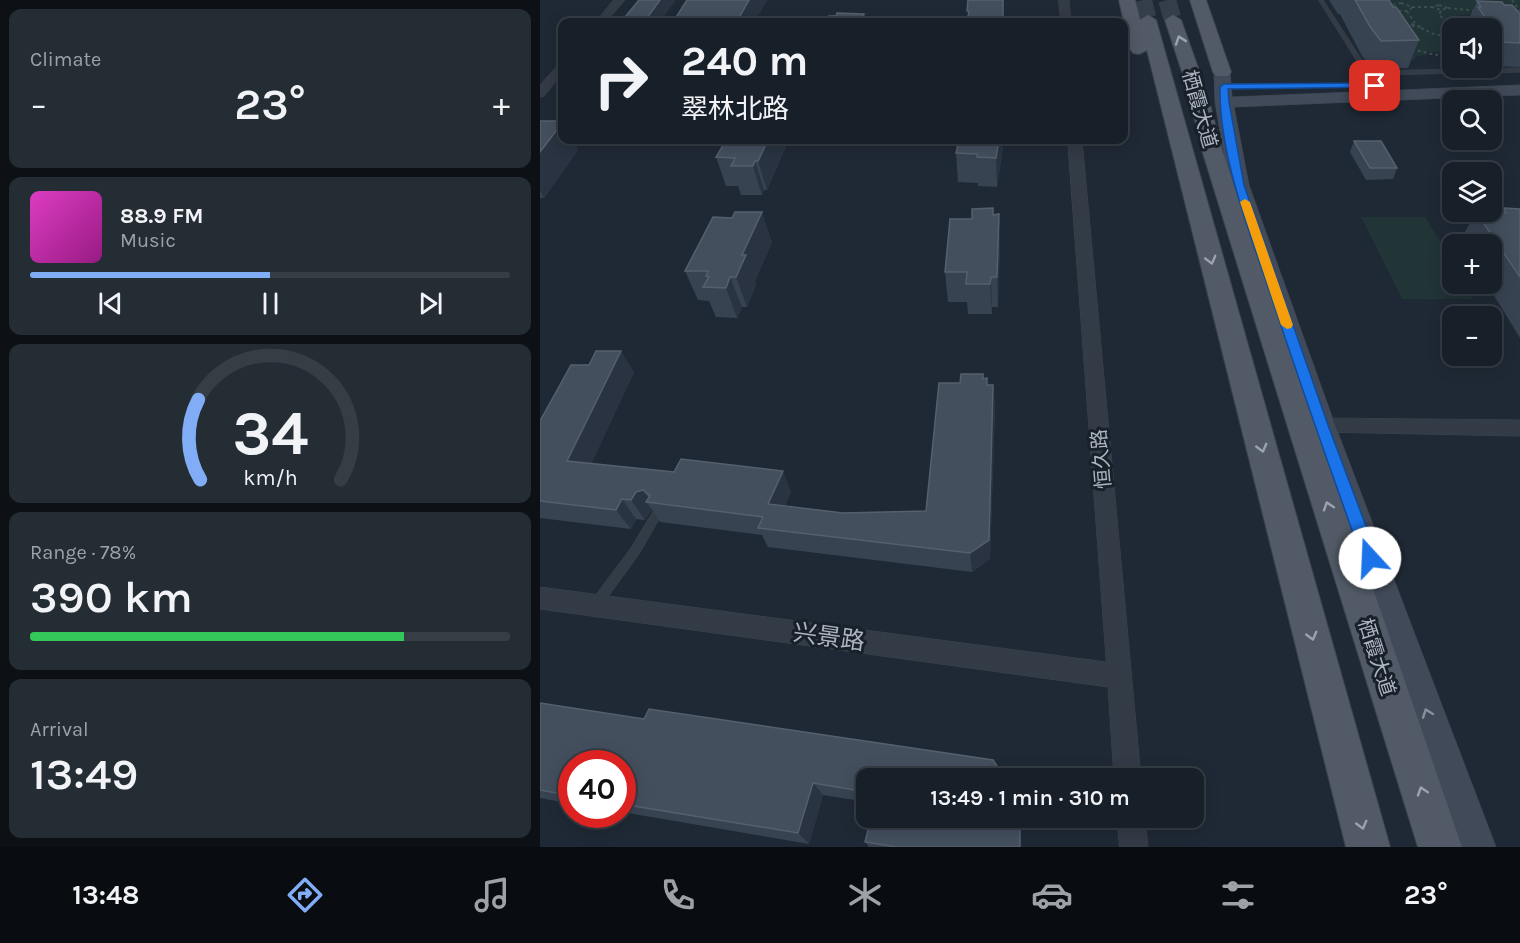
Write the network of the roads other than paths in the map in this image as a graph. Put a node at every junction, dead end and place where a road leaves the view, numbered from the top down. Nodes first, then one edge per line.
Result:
1 (620, 0) edge
2 (1064, 0) edge
3 (1198, 0) tunnel mouth
4 (1321, 0) edge
5 (1219, 10) dead end
6 (1150, 14) edge
7 (605, 18) edge
8 (1066, 18) edge
9 (1520, 70) edge
10 (558, 72) edge
11 (1371, 79) junction
12 (1520, 82) edge
13 (1224, 87) junction
14 (1520, 90) edge
15 (540, 93) edge
16 (1075, 144) edge
17 (1321, 425) junction
18 (1520, 428) edge
19 (656, 516) edge
20 (540, 598) edge
21 (594, 606) junction
22 (1118, 676) junction
23 (1127, 768) edge
24 (1132, 828) edge
25 (1134, 847) edge
26 (1368, 847) edge
27 (1440, 847) edge
28 (1476, 847) edge

1 - 7 street
2 - 8 street
3 - 13 main road
4 - 11 lane
5 - 13 main road
6 -> 26 main road, 栖霞大道
27 -> 6 main road, 栖霞大道
9 - 11 lane
10 - 15 street
11 - 12 street
11 - 13 street
13 - 14 street
13 - 17 street
16 - 22 street, 恒久路
17 - 18 street
28 -> 17 street
19 - 21 lane
20 - 21 street, 兴景路
21 - 22 street, 兴景路
22 - 23 street, 恒久路
24 - 25 street

